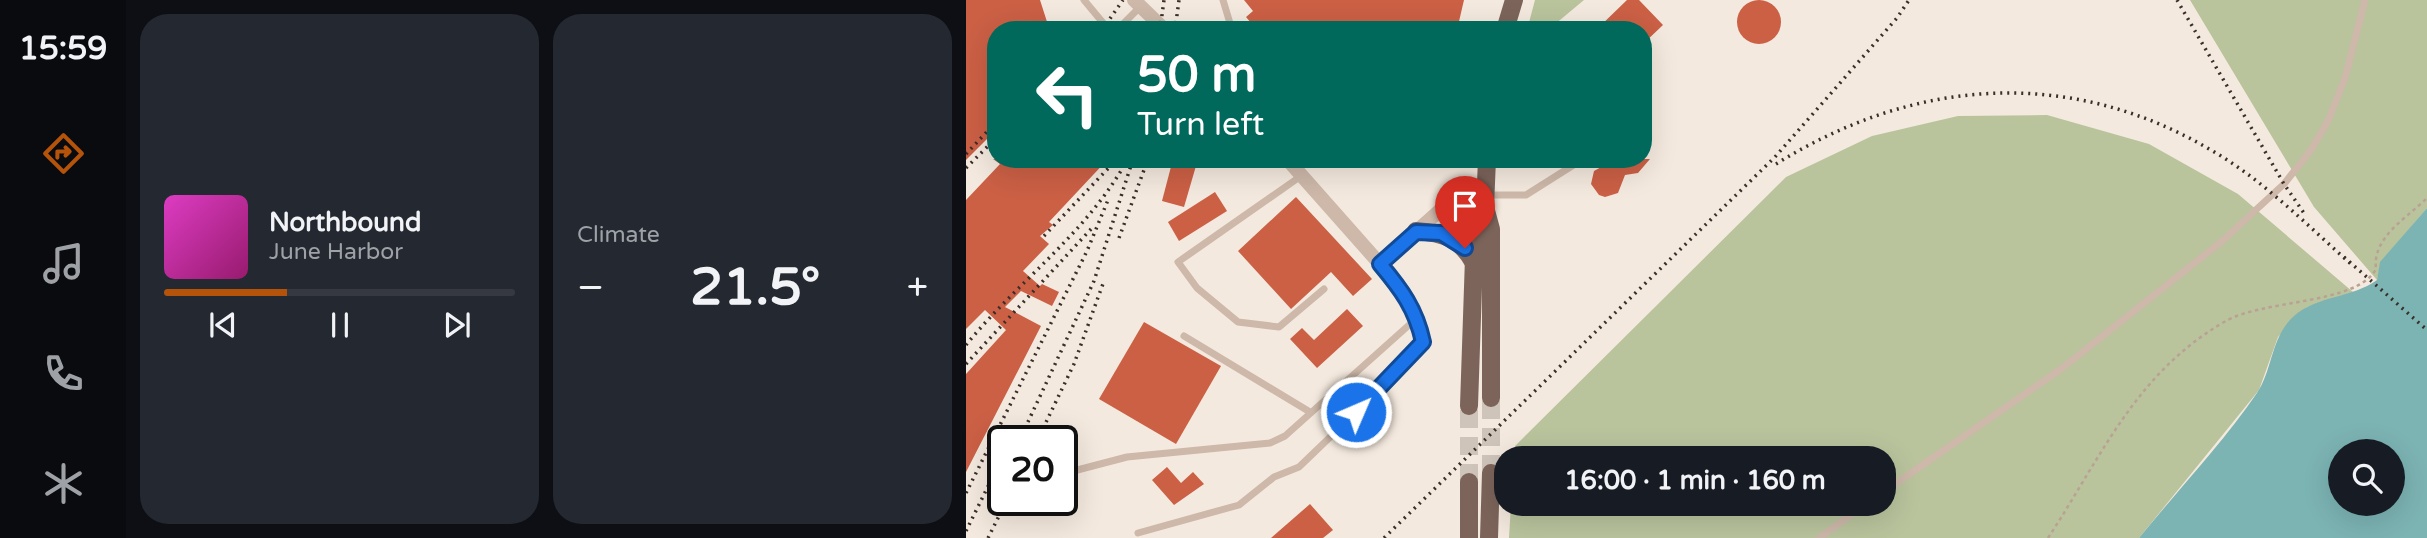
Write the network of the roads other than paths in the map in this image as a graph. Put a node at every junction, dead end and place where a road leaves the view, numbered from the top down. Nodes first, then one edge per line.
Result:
1 (1084, 0) edge
2 (1223, 0) edge
3 (1514, 0) edge
4 (2365, 0) edge
5 (1137, 4) edge
6 (1102, 21) edge
7 (1124, 21) edge
8 (1155, 21) edge
9 (1229, 21) edge
10 (1508, 21) edge
11 (1295, 168) edge
12 (1487, 168) edge
13 (1569, 168) edge
14 (1302, 175) junction
15 (1485, 201) junction
16 (1416, 232) junction
17 (1474, 263) junction
18 (1380, 264) junction
19 (1324, 289) dead end
20 (1418, 317) junction
21 (1184, 336) dead end
22 (1491, 398) tunnel mouth
23 (1469, 406) tunnel mouth
24 (1310, 412) junction
25 (1078, 470) edge
26 (1491, 473) tunnel mouth
27 (1469, 482) tunnel mouth
28 (1896, 483) edge
29 (1849, 516) edge
30 (1138, 533) dead end
31 (1469, 538) edge
32 (1489, 538) edge
33 (1819, 538) edge

1 - 6 lane
2 - 9 lane
3 - 10 main road
4 - 28 lane
5 - 7 lane
5 - 8 street
11 - 14 street
12 - 15 main road
13 - 15 lane
14 - 18 street
14 - 19 lane
15 - 16 street
15 - 17 main road
15 - 22 main road
16 - 17 main road
16 - 18 street
17 - 23 main road
18 - 20 lane
20 - 24 lane
20 - 30 lane
21 - 24 lane
24 - 25 lane
26 - 32 main road
27 - 31 main road
29 - 33 lane

